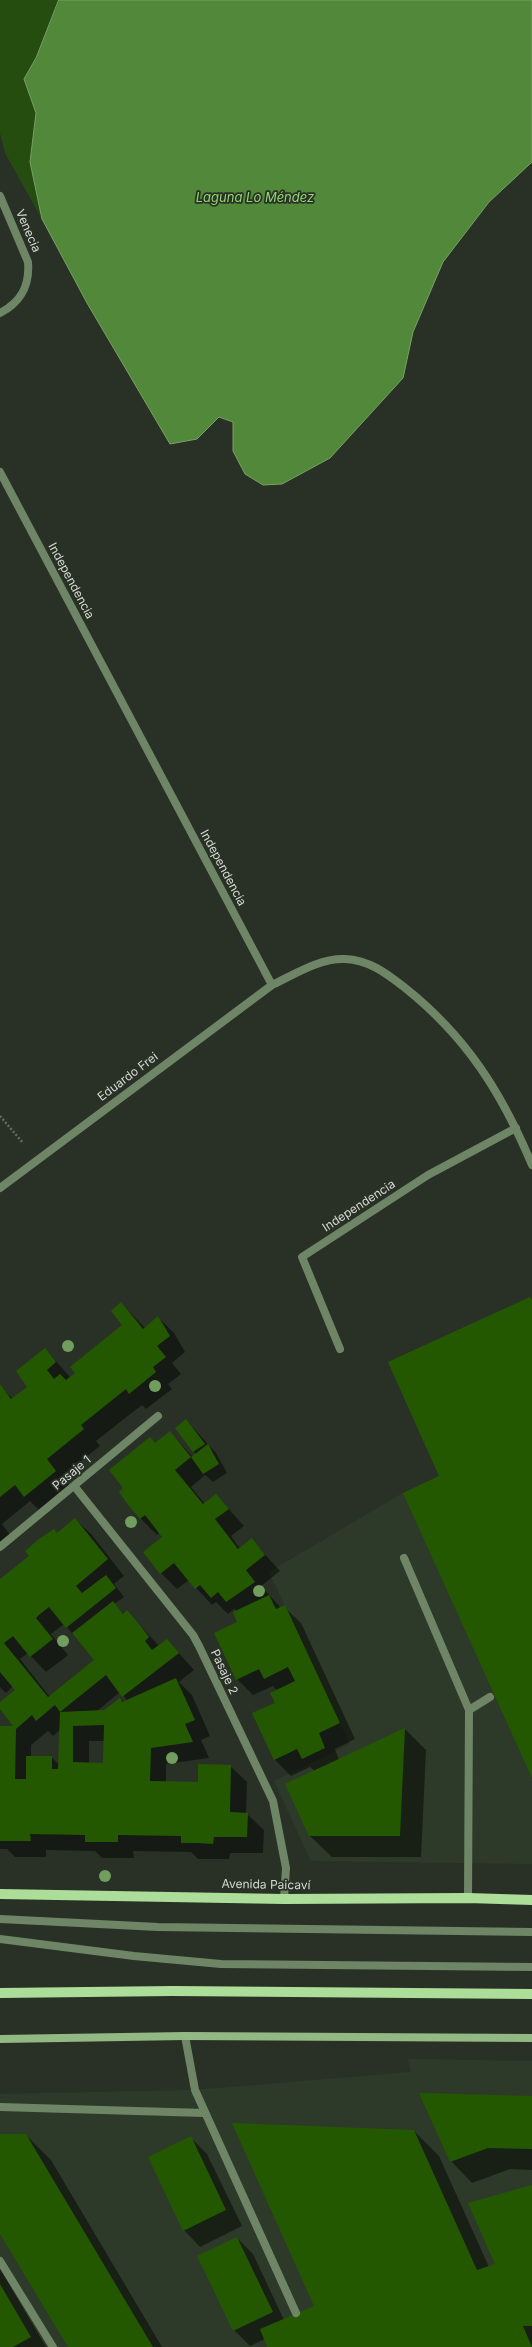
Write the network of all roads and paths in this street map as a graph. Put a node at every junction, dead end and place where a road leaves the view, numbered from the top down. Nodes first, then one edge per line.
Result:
1 (0, 196) edge
2 (0, 313) edge
3 (0, 472) edge
4 (272, 985) junction
5 (0, 1116) edge
6 (516, 1128) junction
7 (38, 1160) junction
8 (532, 1165) edge
9 (0, 1188) edge
10 (340, 1348) dead end
11 (158, 1416) dead end
12 (75, 1487) junction
13 (0, 1547) edge
14 (404, 1558) dead end
15 (490, 1697) dead end
16 (469, 1710) junction
17 (0, 1894) edge
18 (468, 1898) junction
19 (284, 1899) junction
20 (532, 1900) edge
21 (0, 1919) edge
22 (532, 1932) edge
23 (0, 1939) edge
24 (532, 1967) edge
25 (0, 1993) edge
26 (532, 1994) edge
27 (186, 2036) junction
28 (532, 2038) edge
29 (0, 2039) edge
30 (0, 2107) edge
31 (204, 2113) junction
32 (0, 2261) edge
33 (296, 2313) dead end
34 (52, 2347) edge

1 - 2 street, Venecia
3 - 4 street, Independencia
4 - 6 street
4 - 7 street, Eduardo Frei
5 - 7 path
6 - 8 street
6 - 10 street, Independencia
7 - 9 street, Eduardo Frei
11 - 12 street, Pasaje 1
12 - 13 street, Pasaje 1
12 - 19 street, Pasaje 2
14 - 16 street
15 - 16 street
16 - 18 street
17 - 19 main road, Avenida Paicaví
18 - 19 main road, Avenida Paicaví
18 - 20 main road, Avenida Paicaví
21 - 22 street
23 - 24 street
25 - 26 main road
27 - 28 street
27 - 29 street
27 - 31 street
30 - 31 street
31 - 33 street
32 - 34 street

